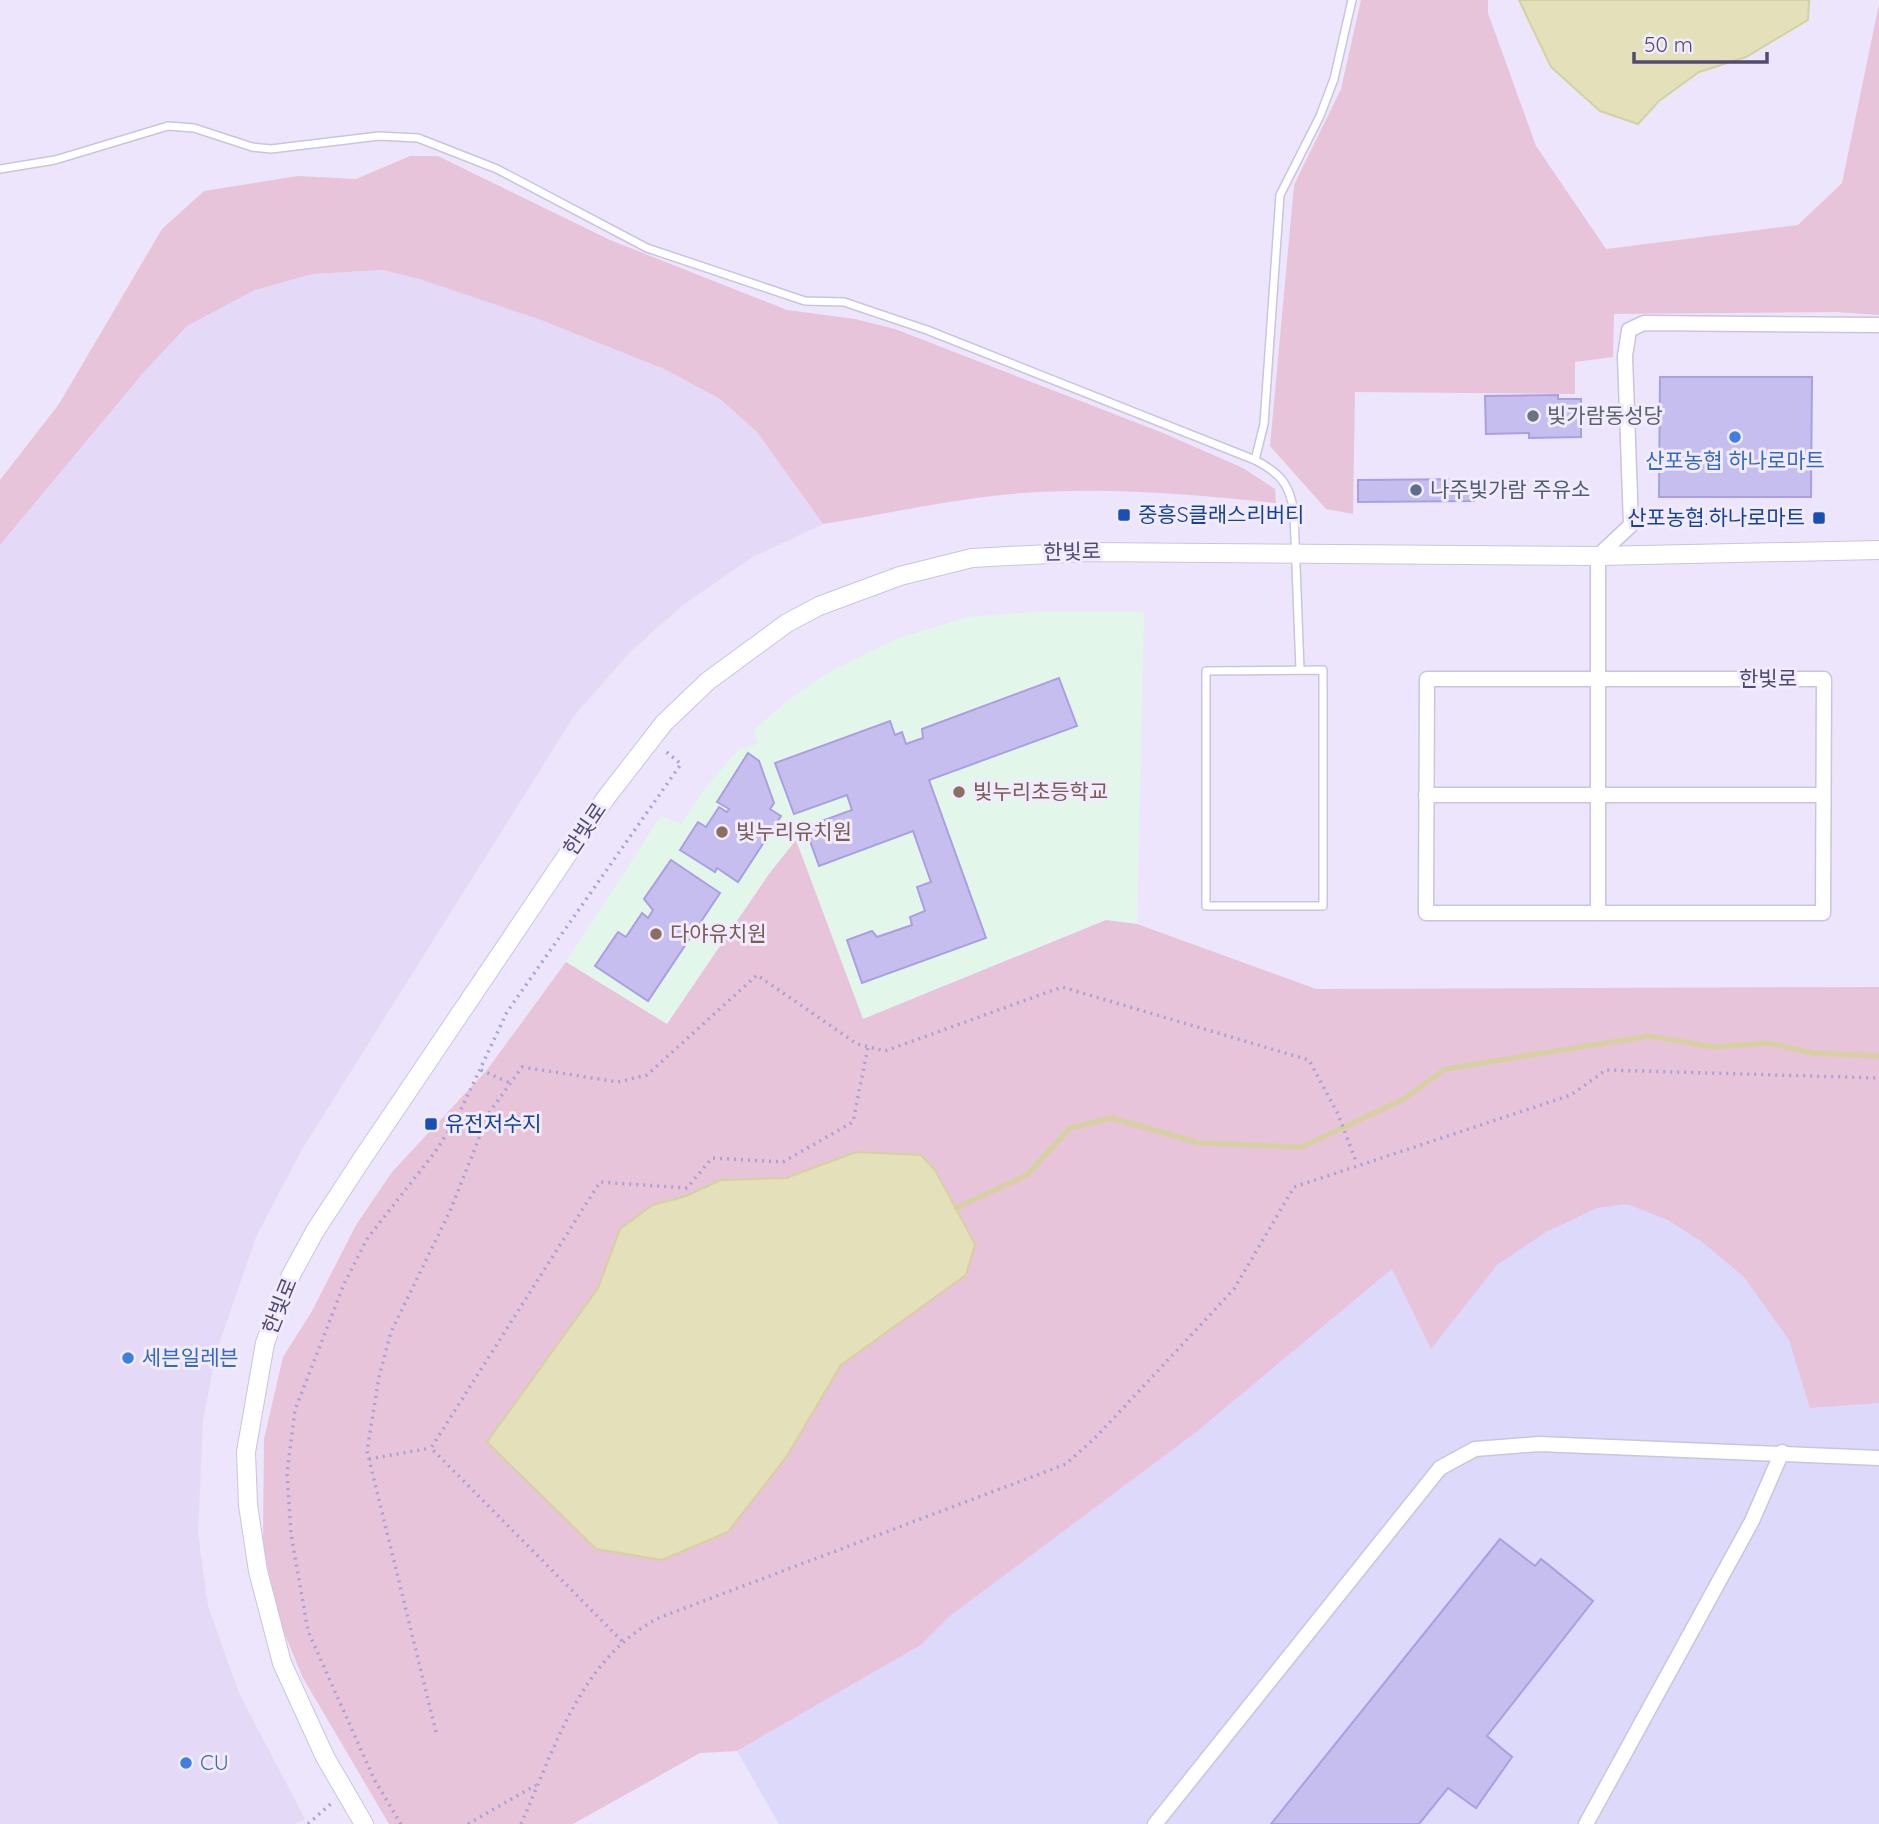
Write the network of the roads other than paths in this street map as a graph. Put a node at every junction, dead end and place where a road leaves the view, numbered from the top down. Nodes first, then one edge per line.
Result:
1 (1352, 0) edge
2 (0, 169) edge
3 (1879, 325) edge
4 (1255, 460) junction
5 (1879, 550) edge
6 (1297, 554) junction
7 (1598, 556) junction
8 (1300, 670) junction
9 (1597, 679) junction
10 (1426, 795) junction
11 (1597, 795) junction
12 (1823, 795) junction
13 (1598, 913) junction
14 (1782, 1452) junction
15 (1879, 1458) edge
16 (364, 1824) edge
17 (1155, 1824) edge
18 (1586, 1824) edge

1 - 4 lane
2 - 4 lane
3 - 7 street
4 - 6 lane
5 - 7 street, 한빛로
6 - 7 street, 한빛로
6 - 8 lane
6 - 16 street, 한빛로
7 - 9 street
8 - 8 lane
9 - 10 street, 한빛로
9 - 11 street
9 - 12 street, 한빛로
10 - 11 street
10 - 13 street, 한빛로
11 - 12 street
11 - 13 street
12 - 13 street, 한빛로
14 - 15 street
14 - 17 street
14 - 18 street

